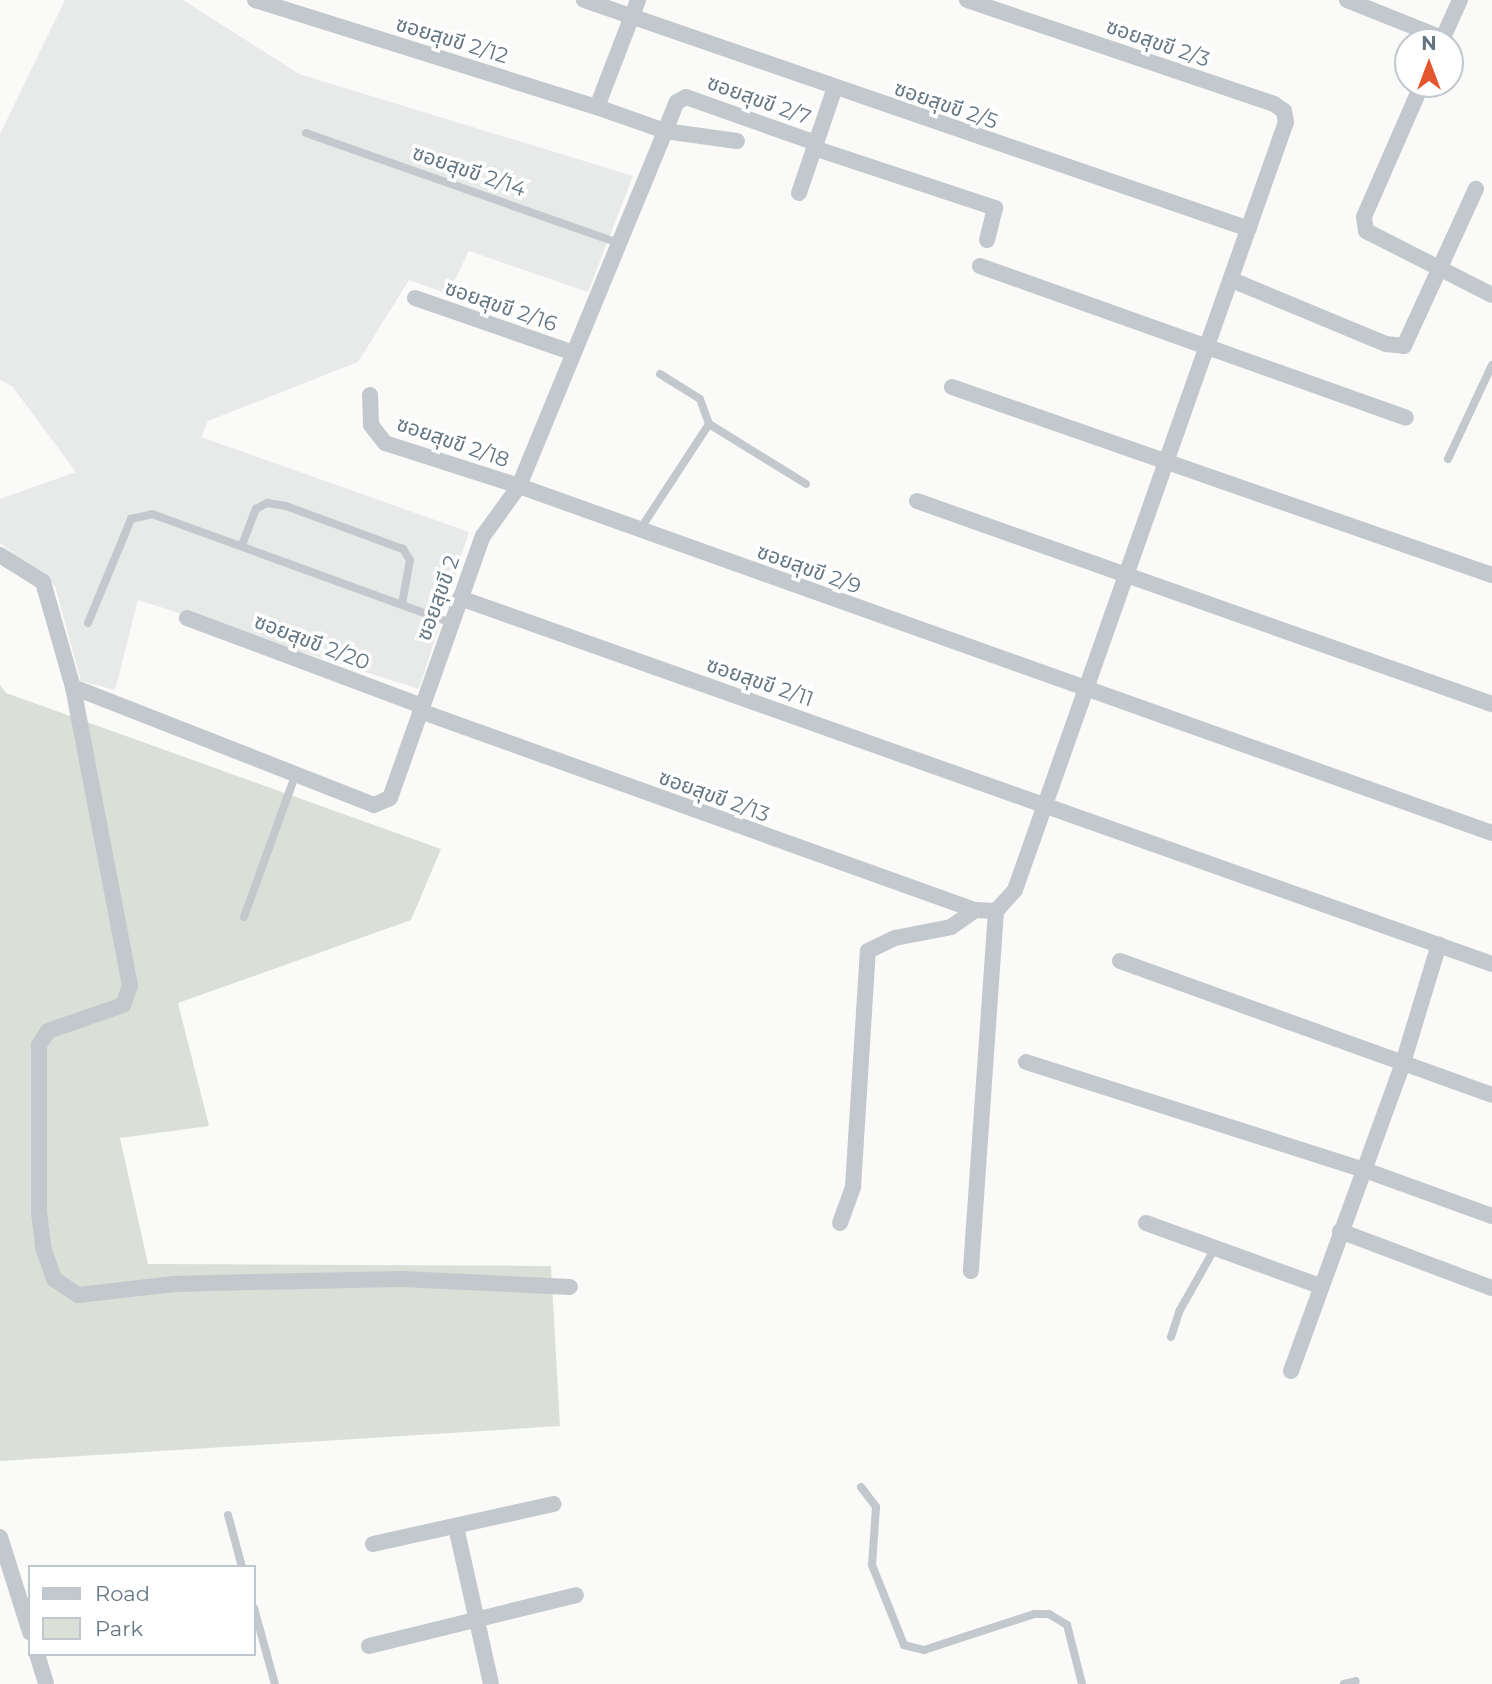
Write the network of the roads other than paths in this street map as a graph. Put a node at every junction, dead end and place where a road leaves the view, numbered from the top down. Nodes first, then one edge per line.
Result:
1 (255, 0) edge
2 (584, 0) edge
3 (638, 0) edge
4 (967, 0) edge
5 (1347, 0) edge
6 (1460, 0) edge
7 (632, 17) junction
8 (1414, 28) edge
9 (1447, 28) edge
10 (834, 90) junction
11 (1416, 98) edge
12 (597, 107) junction
13 (665, 131) junction
14 (306, 132) dead end
15 (737, 141) dead end
16 (815, 146) junction
17 (1476, 189) dead end
18 (799, 193) dead end
19 (1249, 229) junction
20 (987, 240) dead end
21 (619, 243) junction
22 (980, 265) dead end
23 (1438, 269) junction
24 (1232, 280) junction
25 (1492, 295) edge
26 (415, 298) dead end
27 (1209, 345) junction
28 (574, 353) junction
29 (1492, 365) edge
30 (660, 374) dead end
31 (953, 387) dead end
32 (370, 395) dead end
33 (1406, 418) dead end
34 (709, 424) junction
35 (1166, 458) junction
36 (1448, 459) dead end
37 (806, 484) dead end
38 (519, 486) junction
39 (917, 501) dead end
40 (639, 531) junction
41 (242, 545) junction
42 (0, 555) edge
43 (1126, 574) junction
44 (1492, 575) edge
45 (460, 598) junction
46 (401, 604) junction
47 (187, 618) dead end
48 (88, 623) dead end
49 (451, 623) junction
50 (73, 687) junction
51 (1085, 690) junction
52 (1492, 704) edge
53 (421, 708) junction
54 (295, 776) junction
55 (1046, 805) junction
56 (1492, 833) edge
57 (975, 910) junction
58 (996, 911) junction
59 (244, 917) dead end
60 (1440, 944) junction
61 (1120, 961) dead end
62 (1492, 964) edge
63 (1026, 1062) dead end
64 (1402, 1066) junction
65 (1492, 1095) edge
66 (1362, 1169) junction
67 (1492, 1216) edge
68 (840, 1223) dead end
69 (1146, 1223) dead end
70 (1340, 1231) junction
71 (1215, 1248) junction
72 (971, 1271) dead end
73 (1320, 1286) junction
74 (570, 1287) dead end
75 (1492, 1288) edge
76 (1171, 1337) dead end
77 (1291, 1371) dead end
78 (861, 1487) dead end
79 (554, 1504) dead end
80 (228, 1515) dead end
81 (456, 1527) junction
82 (0, 1537) edge
83 (373, 1544) dead end
84 (241, 1565) edge
85 (576, 1595) dead end
86 (256, 1615) edge
87 (478, 1618) junction
88 (28, 1626) edge
89 (369, 1646) dead end
90 (38, 1656) edge
91 (1356, 1681) dead end
92 (46, 1684) edge
93 (275, 1684) edge
94 (491, 1684) edge
95 (1082, 1684) edge
96 (1344, 1684) edge

1 - 12 street, ซอยสุขขี 2/12
2 - 7 street, ซอยสุขขี 2/5
3 - 7 street
4 - 19 street, ซอยสุขขี 2/3
5 - 8 street
6 - 9 street
7 - 10 street, ซอยสุขขี 2/5
7 - 12 street
10 - 16 street
10 - 19 street, ซอยสุขขี 2/5
11 - 23 street
12 - 13 street
13 - 15 street
13 - 16 street, ซอยสุขขี 2/7
13 - 21 street, ซอยสุขขี 2
14 - 21 lane, ซอยสุขขี 2/14
16 - 18 street
16 - 20 street
17 - 23 street
19 - 24 street
21 - 28 street, ซอยสุขขี 2
22 - 27 street
23 - 24 street
23 - 25 street
24 - 27 street
26 - 28 street, ซอยสุขขี 2/16
27 - 33 street
27 - 35 street
28 - 38 street, ซอยสุขขี 2
29 - 36 lane
30 - 34 lane
31 - 35 street
32 - 38 street, ซอยสุขขี 2/18
34 - 37 lane
34 - 40 lane
35 - 43 street
35 - 44 street
38 - 40 street, ซอยสุขขี 2/9
38 - 45 street, ซอยสุขขี 2
39 - 43 street
40 - 51 street, ซอยสุขขี 2/9
41 - 46 lane
41 - 46 lane
41 - 48 lane
42 - 50 street
43 - 51 street
43 - 52 street
45 - 49 street, ซอยสุขขี 2
45 - 55 street, ซอยสุขขี 2/11
46 - 49 lane
47 - 53 street, ซอยสุขขี 2/20
49 - 53 street, ซอยสุขขี 2
50 - 54 street, ซอยสุขขี 2
50 - 74 street
51 - 55 street
51 - 56 street, ซอยสุขขี 2/9
53 - 54 street, ซอยสุขขี 2
53 - 57 street, ซอยสุขขี 2/13
54 - 59 lane
55 - 58 street
55 - 60 street, ซอยสุขขี 2/11
57 - 58 street, ซอยสุขขี 2/13
57 - 68 street
58 - 72 street
60 - 62 street, ซอยสุขขี 2/11
60 - 64 street
61 - 64 street
63 - 66 street
64 - 65 street
64 - 66 street
66 - 67 street
66 - 70 street
69 - 71 street
70 - 73 street
70 - 75 street
71 - 73 street
71 - 76 lane
73 - 77 street
78 - 95 lane
79 - 81 street
80 - 84 lane
81 - 83 street
81 - 87 street
82 - 88 street
85 - 87 street
86 - 93 lane
87 - 89 street
87 - 94 street
90 - 92 street
91 - 96 lane

